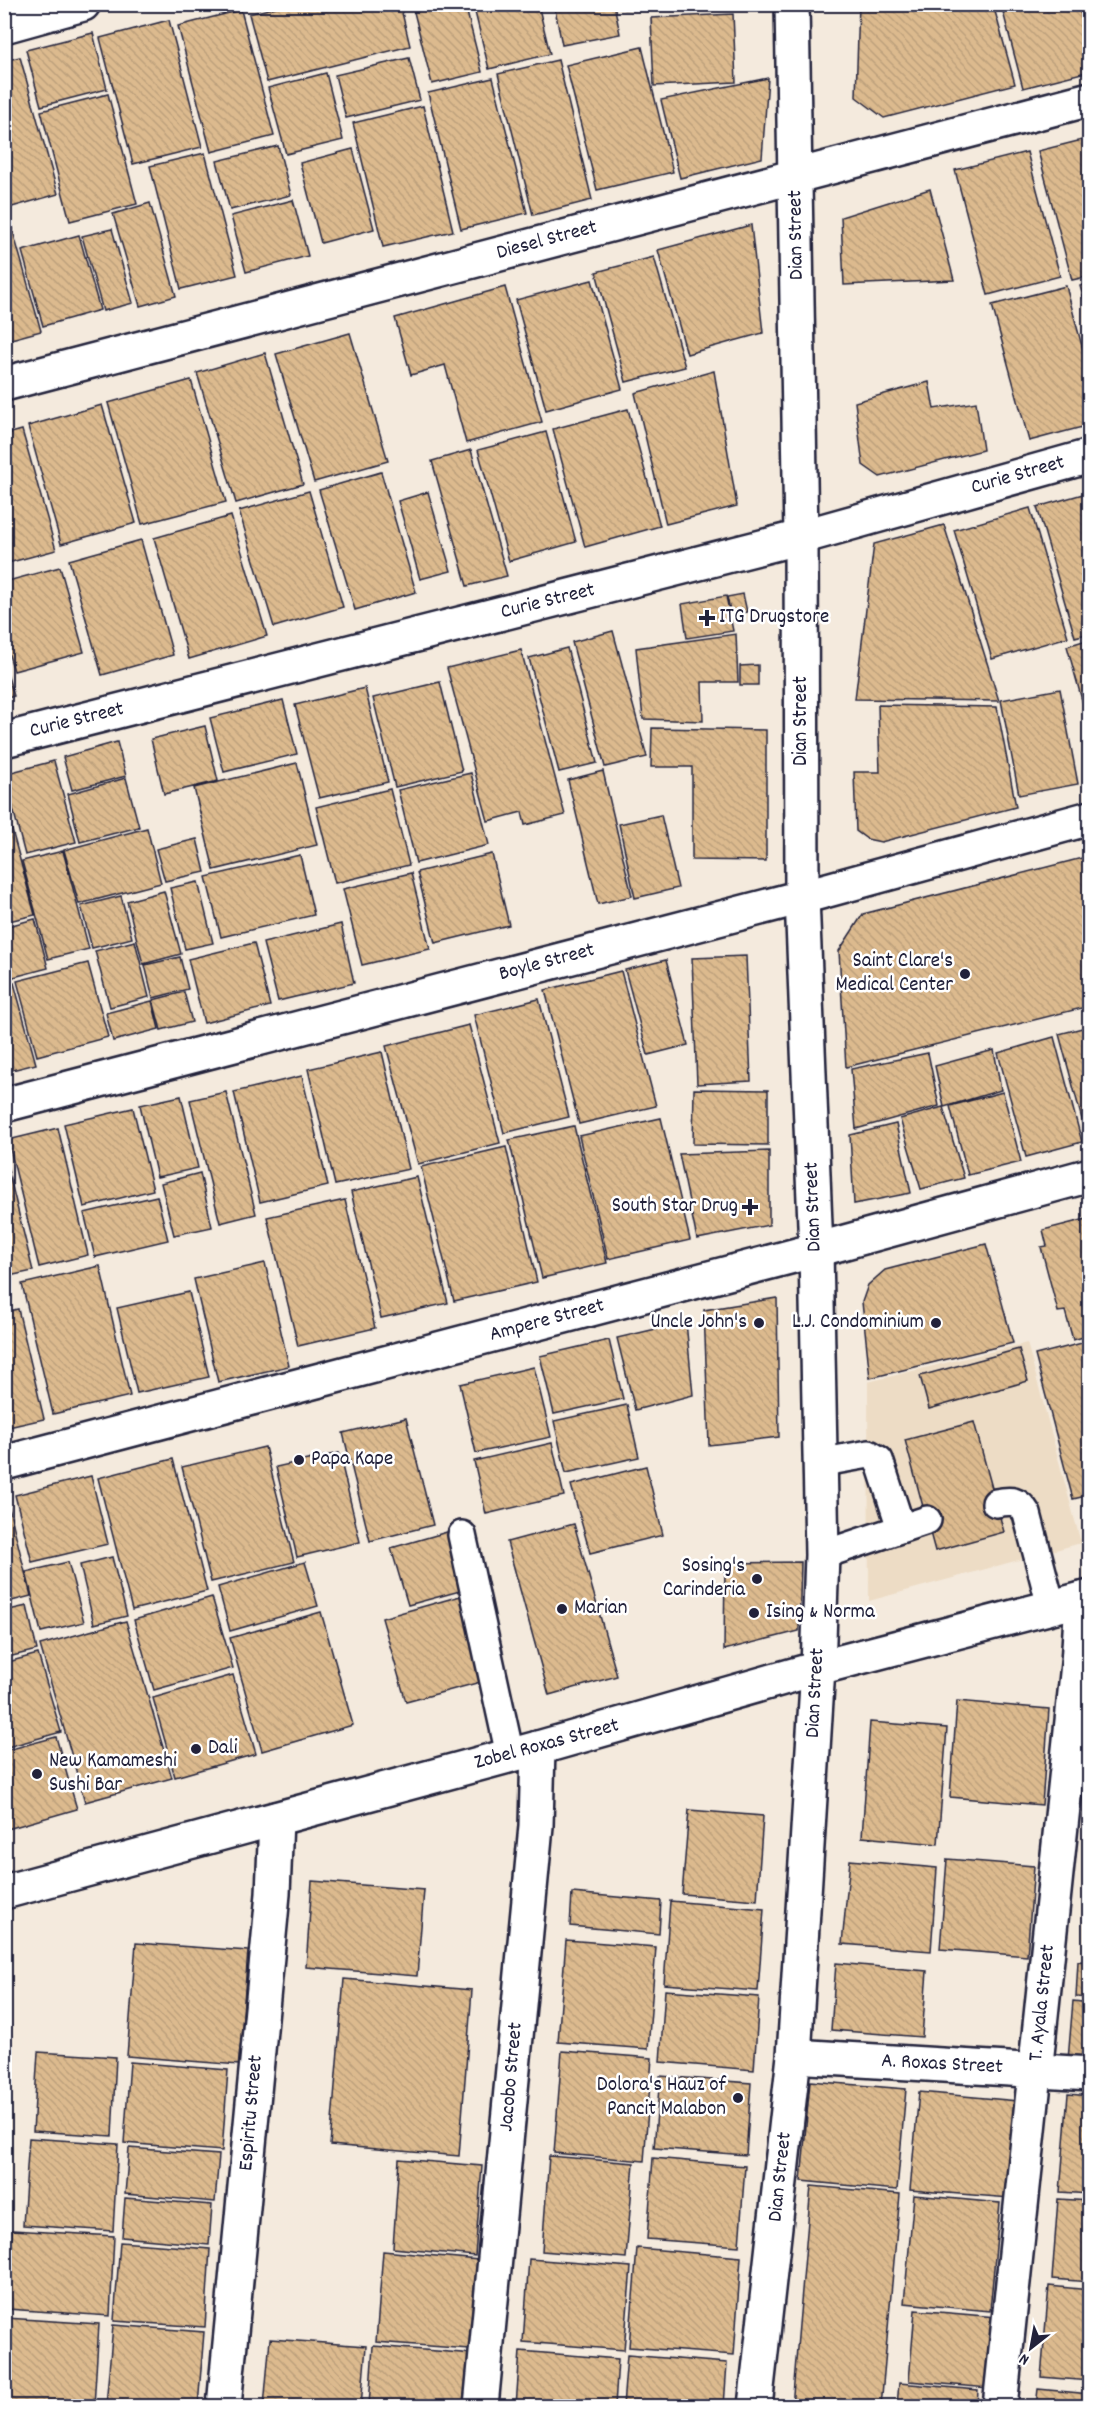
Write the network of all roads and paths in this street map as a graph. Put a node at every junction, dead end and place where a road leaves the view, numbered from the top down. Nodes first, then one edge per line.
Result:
1 (83, 4) edge
2 (792, 4) edge
3 (4, 26) edge
4 (1089, 99) edge
5 (797, 176) junction
6 (4, 384) edge
7 (1089, 456) edge
8 (801, 537) junction
9 (4, 740) edge
10 (1089, 818) edge
11 (802, 897) junction
12 (4, 1105) edge
13 (1089, 1176) edge
14 (816, 1250) junction
15 (4, 1463) edge
16 (819, 1463) junction
17 (996, 1503) dead end
18 (927, 1520) dead end
19 (901, 1528) junction
20 (462, 1536) dead end
21 (822, 1556) junction
22 (1074, 1600) edge
23 (818, 1668) junction
24 (524, 1751) junction
25 (276, 1819) junction
26 (4, 1892) edge
27 (794, 2056) junction
28 (1036, 2071) junction
29 (1089, 2074) edge
30 (224, 2406) edge
31 (481, 2406) edge
32 (755, 2406) edge
33 (1000, 2406) edge

1 - 3 street
2 - 5 street, Dian Street
4 - 5 street, Diesel Street
5 - 6 street, Diesel Street
5 - 8 street, Dian Street
7 - 8 street, Curie Street
8 - 9 street, Curie Street
8 - 11 street, Dian Street
10 - 11 street, Boyle Street
11 - 12 street, Boyle Street
11 - 14 street, Dian Street
13 - 14 street, Ampere Street
14 - 15 street, Ampere Street
14 - 16 street, Dian Street
16 - 19 lane
16 - 21 street, Dian Street
17 - 22 lane
18 - 19 lane
19 - 21 lane
20 - 24 lane
21 - 23 street, Dian Street
22 - 23 street, Zobel Roxas Street
22 - 28 street, T. Ayala Street
23 - 24 street, Zobel Roxas Street
23 - 27 street, Dian Street
24 - 25 street, Zobel Roxas Street
24 - 31 street, Jacobo Street
25 - 26 street, Zobel Roxas Street
25 - 30 street, Espiritu Street
27 - 28 street, A. Roxas Street
27 - 32 street, Dian Street
28 - 29 street, A. Roxas Street
28 - 33 street, T. Ayala Street

